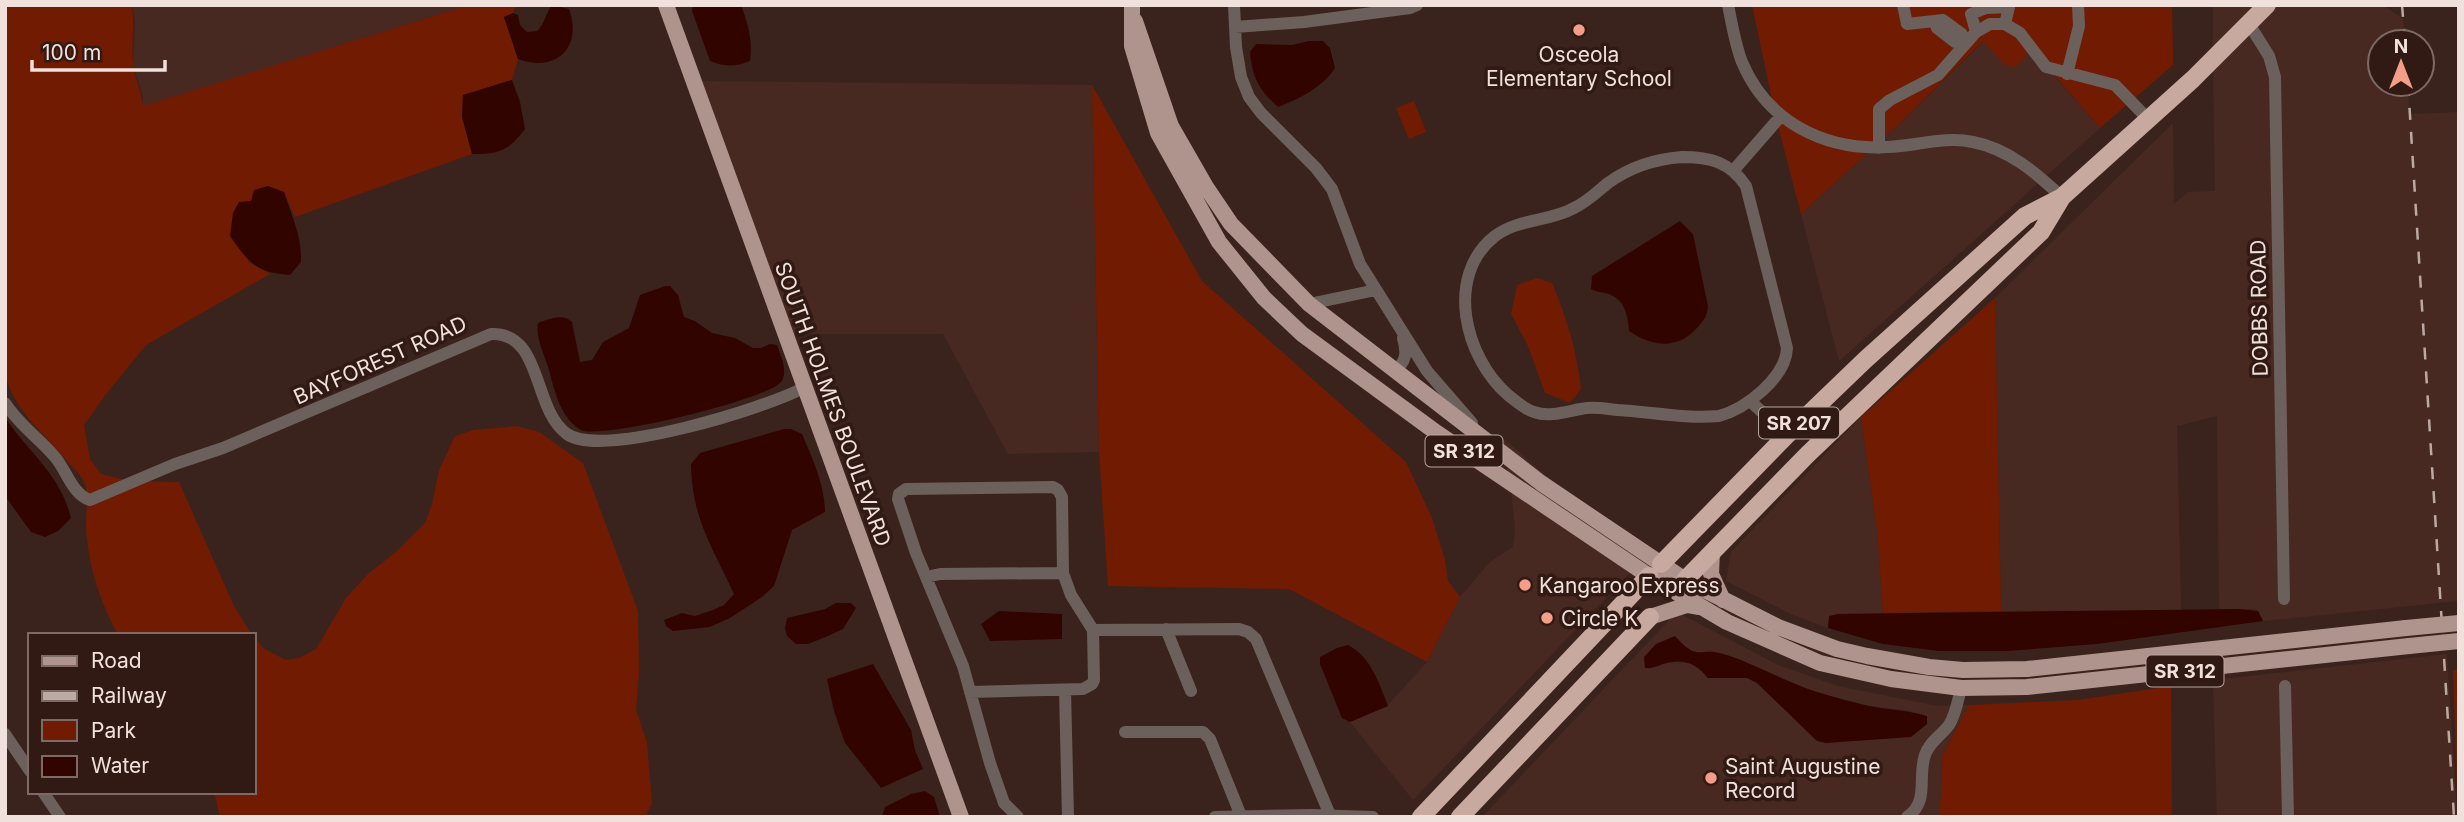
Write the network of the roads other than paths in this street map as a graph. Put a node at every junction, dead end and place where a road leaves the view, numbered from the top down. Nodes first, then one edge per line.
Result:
1 (666, 5) edge
2 (1234, 5) edge
3 (1417, 5) edge
4 (1728, 5) edge
5 (1903, 5) edge
6 (2078, 5) edge
7 (2267, 5) edge
8 (1132, 11) edge
9 (2005, 24) junction
10 (2249, 24) junction
11 (1235, 27) junction
12 (1976, 32) junction
13 (1964, 42) junction
14 (2067, 74) junction
15 (1780, 117) junction
16 (2149, 120) junction
17 (1879, 148) junction
18 (1733, 170) junction
19 (2062, 197) junction
20 (1376, 290) junction
21 (1309, 304) junction
22 (1286, 318) junction
23 (1402, 330) junction
24 (1394, 371) junction
25 (805, 387) junction
26 (1750, 401) junction
27 (5, 404) edge
28 (1787, 435) junction
29 (1493, 446) junction
30 (1712, 552) junction
31 (1655, 570) junction
32 (1063, 573) junction
33 (926, 577) junction
34 (1680, 586) junction
35 (2284, 599) dead end
36 (1723, 600) junction
37 (1702, 608) junction
38 (1650, 617) junction
39 (2459, 622) edge
40 (1166, 629) junction
41 (1093, 630) junction
42 (2459, 641) edge
43 (2038, 668) junction
44 (2285, 686) dead end
45 (1961, 688) junction
46 (1066, 690) junction
47 (1192, 691) dead end
48 (970, 692) junction
49 (1125, 732) dead end
50 (5, 734) edge
51 (28, 768) edge
52 (44, 794) edge
53 (1330, 815) edge
54 (1241, 816) edge
55 (60, 817) edge
56 (961, 817) edge
57 (1018, 817) edge
58 (1068, 817) edge
59 (1215, 817) edge
60 (1373, 817) edge
61 (1421, 817) edge
62 (1460, 817) edge
63 (1907, 817) edge
64 (2288, 817) edge

1 - 25 main road, SOUTH HOLMES BOULEVARD
2 - 11 street
3 - 11 street
4 - 15 street
5 - 13 street
6 - 14 street
7 - 10 highway, SR 207
8 - 21 main road, SR 312
8 - 22 main road, SR 312
9 - 12 street
9 - 12 street
9 - 14 street
10 - 16 highway, SR 207
10 - 35 street, DOBBS ROAD
11 - 20 street
12 - 13 street
13 - 17 street
14 - 16 street
15 - 17 street
15 - 18 street
16 - 19 highway, SR 207
17 - 19 street
18 - 26 street
18 - 26 street
19 - 28 highway, SR 207
19 - 30 highway, SR 207
20 - 21 street
20 - 23 street
21 - 22 main road
21 - 24 main road, SR 312
22 - 31 main road, SR 312
23 - 24 street
23 - 29 street
24 - 29 main road, SR 312
25 - 27 street, BAYFOREST ROAD
25 - 56 main road, SOUTH HOLMES BOULEVARD
26 - 28 street
28 - 31 highway, SR 207
29 - 31 main road, SR 312
30 - 34 highway, SR 207
30 - 36 main road
31 - 34 main road, SR 312
31 - 61 highway, SR 207
32 - 33 street
32 - 33 street
32 - 41 street
33 - 48 street
34 - 36 main road, SR 312
34 - 37 main road, SR 312
34 - 38 main road, SR 207
36 - 43 main road, SR 312
37 - 38 main road
37 - 45 main road, SR 312
38 - 62 highway, SR 207
39 - 43 main road, SR 312, bridge
40 - 41 street
40 - 47 street
40 - 53 street
41 - 46 street
42 - 45 main road, SR 312, bridge
43 - 45 main road
44 - 64 street
45 - 63 street
46 - 48 street
46 - 58 street
48 - 57 street
49 - 54 street
50 - 51 street
52 - 55 street
53 - 54 street
53 - 60 street
54 - 59 street

